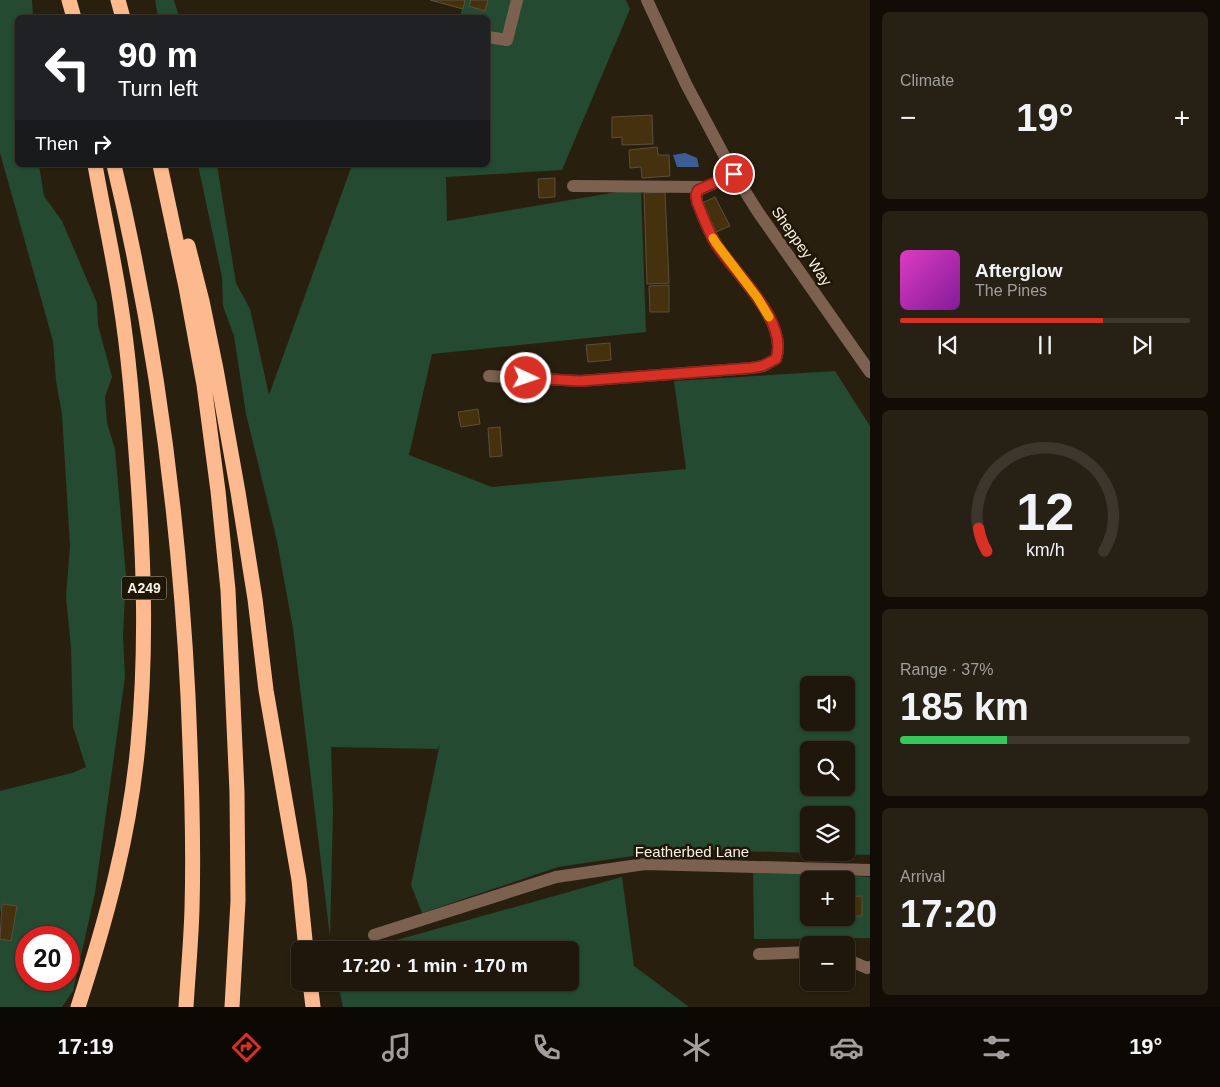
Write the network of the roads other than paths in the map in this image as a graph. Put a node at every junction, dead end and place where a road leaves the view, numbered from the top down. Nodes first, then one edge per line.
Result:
1 (69, 0) edge
2 (118, 0) edge
3 (517, 0) edge
4 (647, 0) edge
5 (73, 15) edge
6 (122, 15) edge
7 (490, 38) edge
8 (95, 167) edge
9 (114, 167) edge
10 (160, 167) edge
11 (166, 167) edge
12 (734, 174) junction
13 (573, 186) dead end
14 (702, 187) junction
15 (870, 372) edge
16 (489, 376) dead end
17 (870, 870) edge
18 (374, 935) dead end
19 (305, 941) edge
20 (800, 952) edge
21 (758, 954) dead end
22 (855, 963) edge
23 (870, 967) edge
24 (311, 991) edge
25 (78, 1007) edge
26 (186, 1007) edge
27 (232, 1007) edge
28 (313, 1007) edge

1 - 5 highway
2 - 6 highway
3 - 7 street
4 - 12 street, Sheppey Way
8 - 25 highway, A249
9 - 26 highway, A249
10 - 27 highway
11 - 19 highway
12 - 14 street
12 - 15 street, Sheppey Way
13 - 14 street
14 - 16 street
17 - 18 street, Featherbed Lane
20 - 21 street
22 - 23 street
24 - 28 highway

